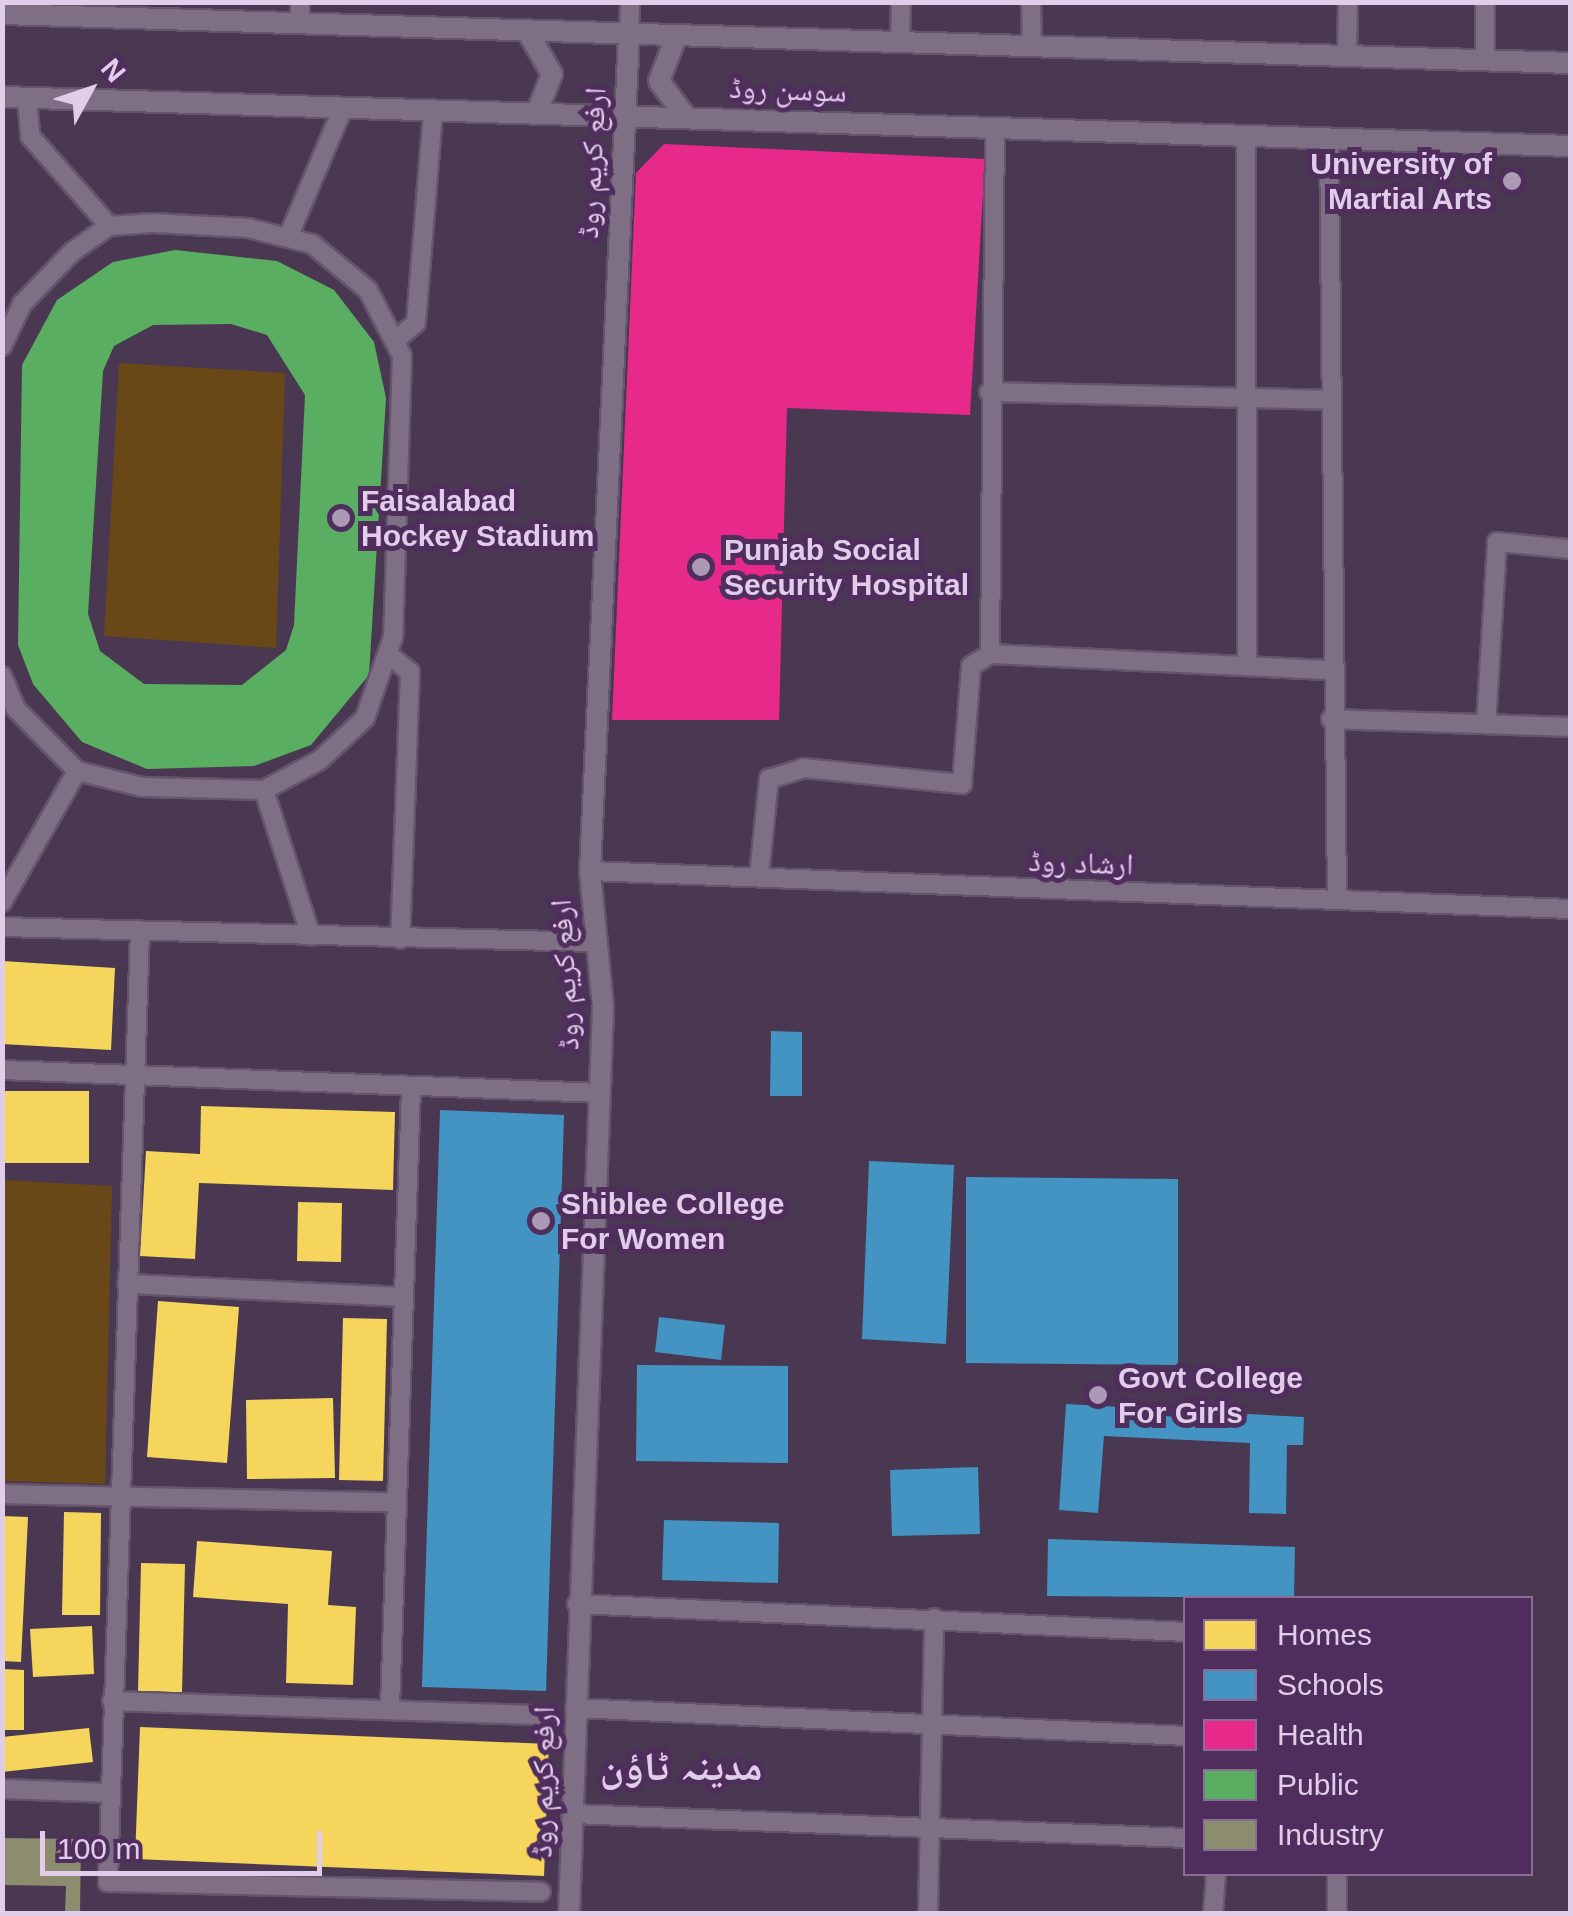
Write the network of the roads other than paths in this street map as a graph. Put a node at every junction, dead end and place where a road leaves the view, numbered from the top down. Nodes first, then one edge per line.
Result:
1 (630, 2) edge
2 (901, 2) edge
3 (1032, 2) edge
4 (1348, 2) edge
5 (1485, 2) edge
6 (231, 12) edge
7 (300, 13) edge
8 (2, 14) edge
9 (526, 30) junction
10 (630, 34) junction
11 (677, 35) junction
12 (900, 42) junction
13 (1032, 46) junction
14 (1347, 56) junction
15 (1485, 60) junction
16 (1570, 63) edge
17 (2, 97) edge
18 (27, 98) junction
19 (342, 110) junction
20 (433, 111) junction
21 (537, 112) junction
22 (624, 114) junction
23 (685, 116) junction
24 (995, 127) junction
25 (1246, 136) junction
26 (1329, 138) junction
27 (1570, 146) edge
28 (109, 226) junction
29 (289, 236) junction
30 (398, 338) junction
31 (2, 346) edge
32 (988, 392) junction
33 (1247, 398) junction
34 (1329, 400) junction
35 (1570, 549) edge
36 (990, 654) junction
37 (389, 655) junction
38 (1247, 666) junction
39 (1329, 670) junction
40 (2, 676) edge
41 (1331, 719) junction
42 (1486, 724) junction
43 (1570, 727) edge
44 (78, 771) junction
45 (264, 790) junction
46 (590, 872) junction
47 (759, 877) junction
48 (1337, 900) junction
49 (2, 902) edge
50 (1570, 909) edge
51 (2, 927) edge
52 (140, 931) junction
53 (311, 936) junction
54 (400, 939) junction
55 (593, 942) junction
56 (2, 1070) edge
57 (134, 1074) junction
58 (410, 1087) junction
59 (600, 1093) junction
60 (127, 1284) junction
61 (401, 1297) junction
62 (2, 1494) edge
63 (119, 1498) junction
64 (393, 1502) junction
65 (577, 1604) junction
66 (934, 1618) junction
67 (1183, 1632) edge
68 (112, 1701) junction
69 (390, 1708) junction
70 (575, 1708) junction
71 (540, 1715) dead end
72 (932, 1722) junction
73 (1183, 1736) edge
74 (2, 1789) edge
75 (109, 1793) junction
76 (573, 1814) junction
77 (930, 1828) junction
78 (1183, 1838) edge
79 (1216, 1876) edge
80 (1338, 1876) edge
81 (541, 1892) dead end
82 (569, 1914) edge
83 (928, 1914) edge
84 (1214, 1914) edge
85 (1337, 1914) edge

1 - 10 street
2 - 12 street
3 - 13 street
4 - 14 street
5 - 15 street
6 - 7 street, سوسن روڈ
6 - 8 street, سوسن روڈ
7 - 9 street, سوسن روڈ
9 - 10 street, سوسن روڈ
9 - 21 street
10 - 11 street, سوسن روڈ
10 - 22 street, ارفع کریم روڈ
11 - 12 street, سوسن روڈ
11 - 23 street
12 - 13 street, سوسن روڈ
13 - 14 street, سوسن روڈ
14 - 15 street, سوسن روڈ
15 - 16 street, سوسن روڈ
17 - 18 street, سوسن روڈ
18 - 19 street, سوسن روڈ
18 - 28 street
19 - 20 street, سوسن روڈ
19 - 29 street
20 - 21 street, سوسن روڈ
20 - 30 street
21 - 22 street, سوسن روڈ
22 - 23 street, سوسن روڈ
22 - 46 street, ارفع کریم روڈ
23 - 24 street, سوسن روڈ
24 - 25 street, سوسن روڈ
24 - 32 street
25 - 26 street, سوسن روڈ
25 - 33 street
26 - 27 street, سوسن روڈ
26 - 34 street
28 - 29 street
28 - 31 street
29 - 30 street
30 - 37 street
32 - 33 street
32 - 36 street
33 - 34 street
33 - 38 street
34 - 39 street
35 - 42 street
36 - 38 street
36 - 47 street
37 - 45 street
37 - 54 street
38 - 39 street
39 - 41 street
40 - 44 street
41 - 42 street
41 - 48 street
42 - 43 street
44 - 45 street
44 - 49 street
45 - 53 street
46 - 47 street, ارشاد روڈ
46 - 55 street, ارفع کریم روڈ
47 - 48 street, ارشاد روڈ
48 - 50 street, ارشاد روڈ
51 - 52 street
52 - 53 street
52 - 57 street
53 - 54 street
54 - 55 street
55 - 59 street, ارفع کریم روڈ
56 - 57 street
57 - 58 street
57 - 60 street
58 - 59 street
58 - 61 street
59 - 65 street, ارفع کریم روڈ
60 - 61 street
60 - 63 street
61 - 64 street
62 - 63 street
63 - 64 street
63 - 68 street
64 - 69 street
65 - 66 street
65 - 70 street, ارفع کریم روڈ
66 - 67 street
66 - 72 street
68 - 69 street
68 - 75 street
69 - 71 street
70 - 72 street
70 - 76 street, ارفع کریم روڈ
72 - 73 street
72 - 77 street
74 - 75 street
75 - 81 street
76 - 77 street
76 - 82 street, ارفع کریم روڈ
77 - 78 street
77 - 83 street
79 - 84 street
80 - 85 street

